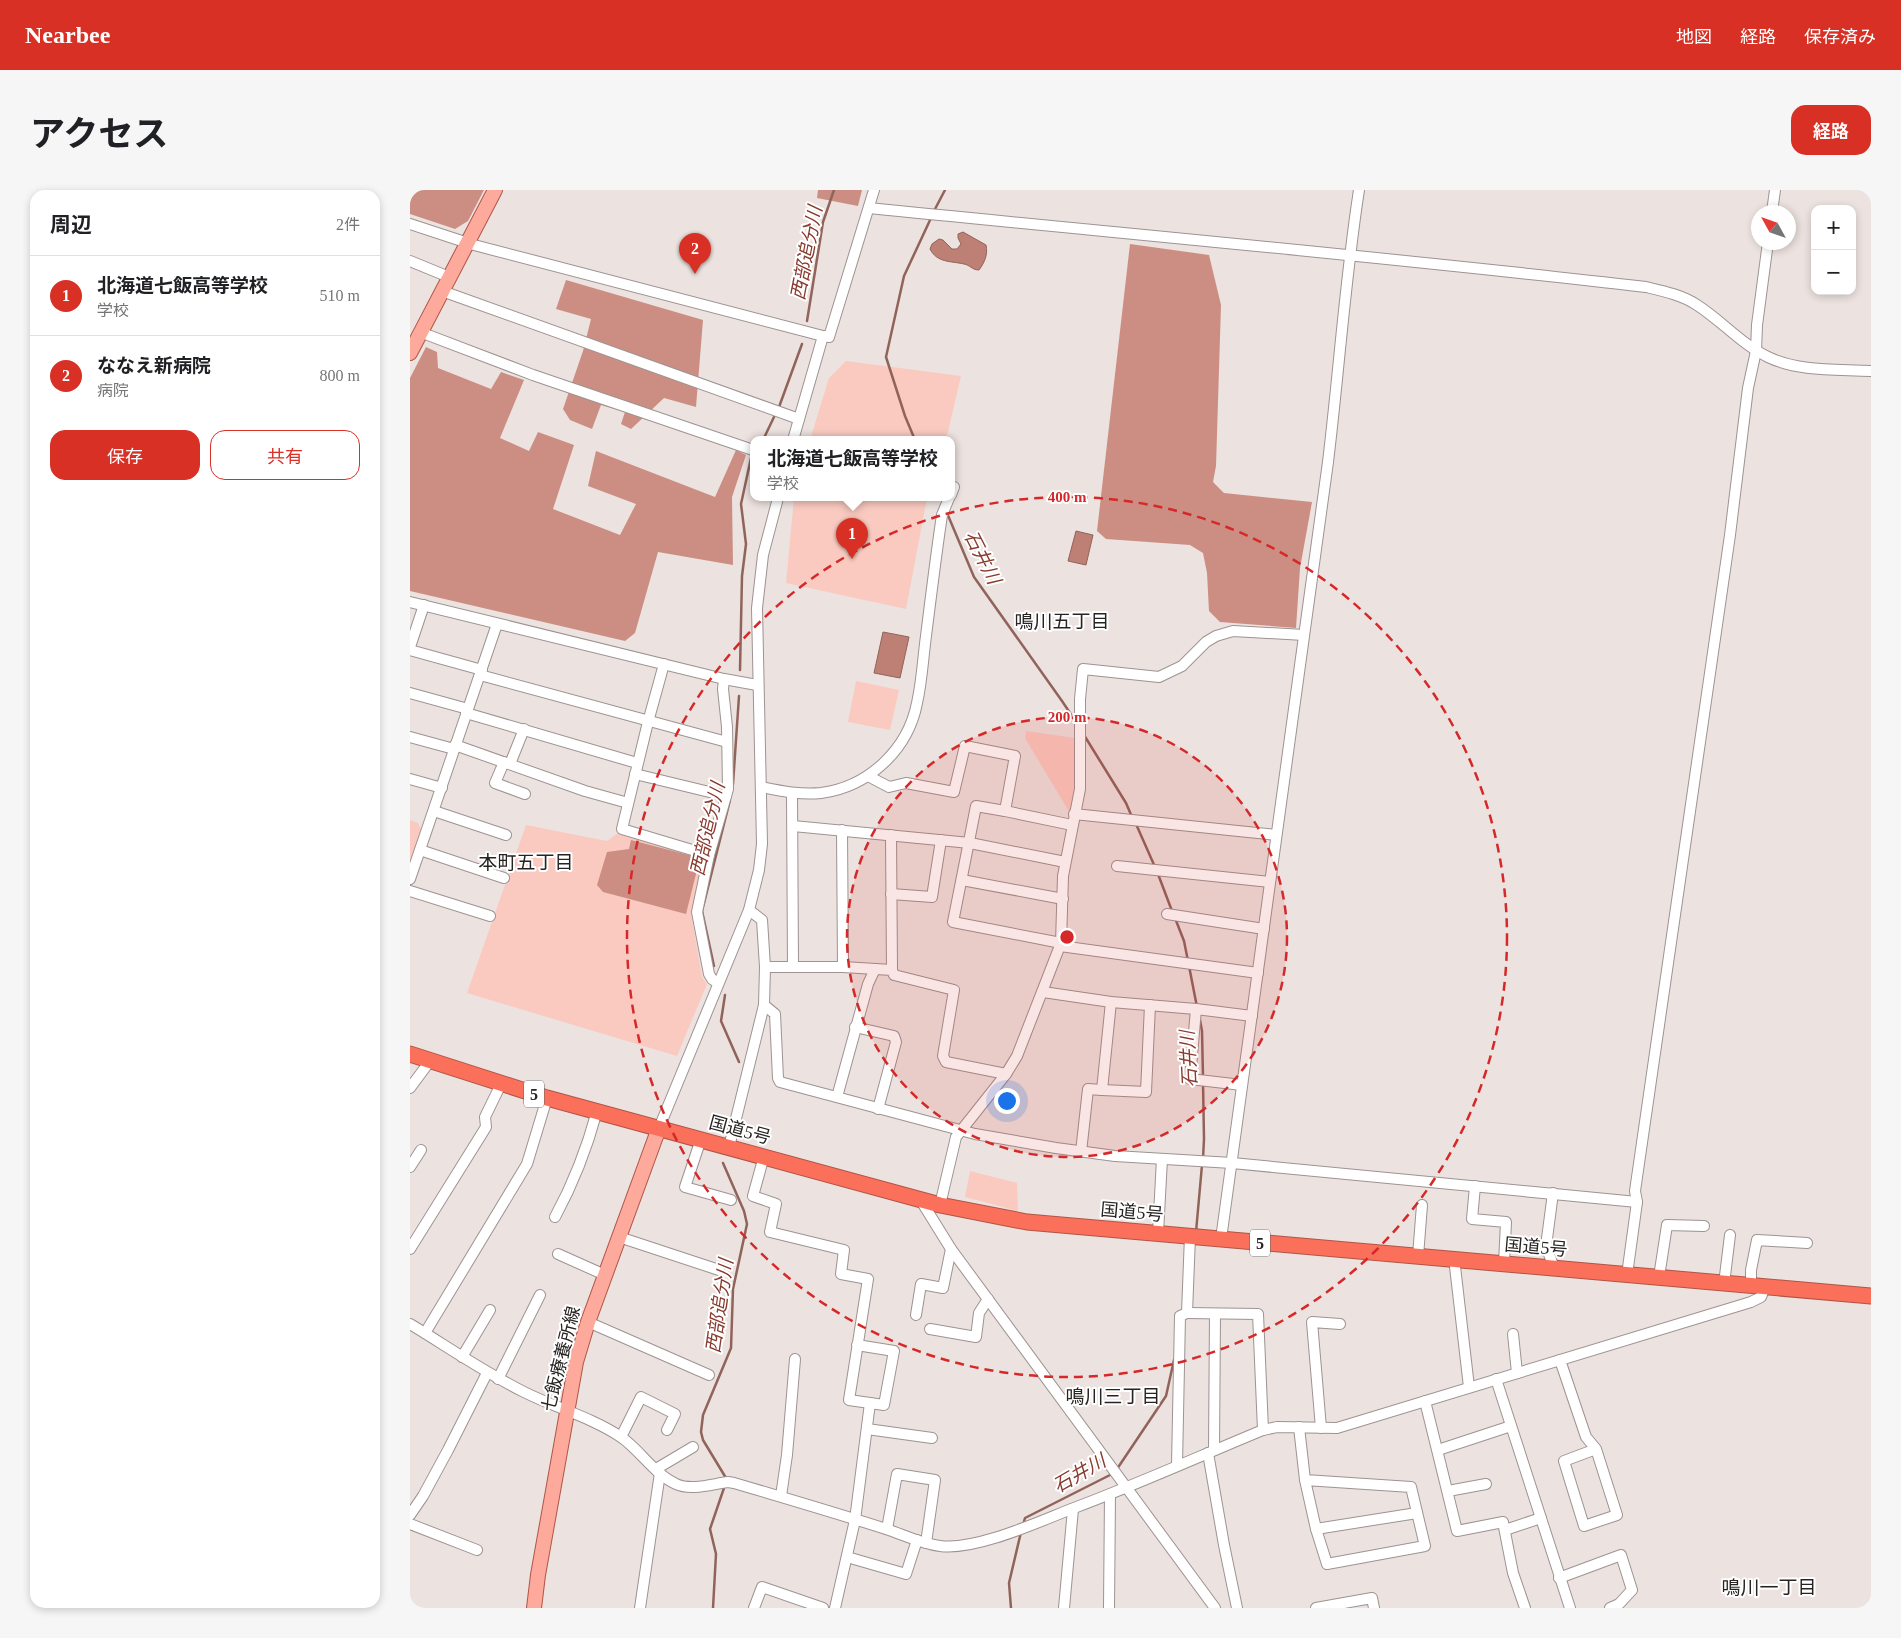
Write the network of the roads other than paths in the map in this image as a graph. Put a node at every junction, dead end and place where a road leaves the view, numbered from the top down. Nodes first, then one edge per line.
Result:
1 (495, 190) edge
2 (874, 190) edge
3 (1359, 190) edge
4 (1776, 190) edge
5 (1773, 205) edge
6 (869, 208) junction
7 (410, 224) edge
8 (467, 244) junction
9 (1767, 250) edge
10 (1349, 254) junction
11 (410, 261) edge
12 (449, 277) junction
13 (442, 291) junction
14 (420, 332) junction
15 (823, 336) junction
16 (1756, 351) junction
17 (410, 353) edge
18 (1871, 371) edge
19 (799, 419) junction
20 (794, 436) edge
21 (750, 449) edge
22 (777, 501) edge
23 (948, 501) edge
24 (410, 602) edge
25 (424, 605) junction
26 (497, 624) junction
27 (1304, 635) junction
28 (410, 648) edge
29 (664, 664) junction
30 (481, 672) junction
31 (724, 679) junction
32 (757, 685) junction
33 (410, 693) edge
34 (467, 711) junction
35 (648, 722) junction
36 (524, 729) junction
37 (410, 737) edge
38 (727, 742) junction
39 (455, 747) junction
40 (507, 763) junction
41 (636, 769) junction
42 (868, 776) junction
43 (410, 779) edge
44 (760, 787) junction
45 (442, 788) junction
46 (792, 793) junction
47 (525, 794) dead end
48 (726, 796) junction
49 (628, 803) junction
50 (434, 811) junction
51 (1005, 811) junction
52 (1074, 814) junction
53 (1072, 825) junction
54 (792, 826) junction
55 (842, 830) junction
56 (506, 835) dead end
57 (891, 835) junction
58 (1276, 835) junction
59 (941, 840) junction
60 (970, 843) junction
61 (420, 850) junction
62 (709, 855) junction
63 (1066, 862) junction
64 (1117, 866) dead end
65 (504, 878) dead end
66 (410, 879) edge
67 (962, 880) junction
68 (1270, 882) junction
69 (410, 891) edge
70 (891, 894) junction
71 (1063, 900) junction
72 (749, 910) junction
73 (1167, 914) dead end
74 (490, 916) dead end
75 (1264, 929) junction
76 (1060, 944) junction
77 (765, 967) junction
78 (793, 967) junction
79 (843, 967) junction
80 (875, 968) junction
81 (892, 970) junction
82 (1258, 973) junction
83 (718, 983) junction
84 (1043, 992) junction
85 (1111, 1002) junction
86 (764, 1005) junction
87 (1150, 1005) junction
88 (1196, 1009) junction
89 (1252, 1016) junction
90 (855, 1026) junction
91 (410, 1054) edge
92 (430, 1060) junction
93 (1006, 1074) junction
94 (501, 1084) junction
95 (1242, 1085) junction
96 (410, 1088) edge
97 (1102, 1090) junction
98 (836, 1097) junction
99 (548, 1098) junction
100 (878, 1109) junction
101 (597, 1111) junction
102 (659, 1128) junction
103 (960, 1131) junction
104 (701, 1139) junction
105 (729, 1147) junction
106 (421, 1150) dead end
107 (1080, 1152) junction
108 (764, 1156) junction
109 (1162, 1159) junction
110 (1232, 1164) junction
111 (410, 1167) edge
112 (1475, 1186) junction
113 (1553, 1193) junction
114 (920, 1199) junction
115 (731, 1200) dead end
116 (1637, 1202) junction
117 (940, 1205) junction
118 (1422, 1205) dead end
119 (555, 1218) dead end
120 (1704, 1226) dead end
121 (1158, 1234) junction
122 (1190, 1236) junction
123 (1730, 1236) dead end
124 (619, 1237) junction
125 (1221, 1240) junction
126 (1807, 1243) dead end
127 (951, 1248) junction
128 (410, 1249) edge
129 (558, 1254) dead end
130 (1418, 1256) junction
131 (1454, 1258) junction
132 (1504, 1263) junction
133 (1554, 1268) junction
134 (719, 1270) dead end
135 (605, 1275) junction
136 (1627, 1275) junction
137 (1658, 1276) junction
138 (1724, 1284) junction
139 (1758, 1286) junction
140 (540, 1296) dead end
141 (1871, 1296) edge
142 (988, 1299) junction
143 (490, 1310) dead end
144 (1187, 1313) junction
145 (1215, 1314) junction
146 (916, 1315) dead end
147 (588, 1322) junction
148 (410, 1324) edge
149 (1340, 1324) dead end
150 (930, 1329) dead end
151 (425, 1333) junction
152 (1513, 1334) dead end
153 (857, 1345) junction
154 (462, 1357) junction
155 (795, 1359) dead end
156 (1560, 1360) junction
157 (487, 1373) junction
158 (1518, 1373) junction
159 (709, 1375) dead end
160 (498, 1379) junction
161 (1496, 1379) junction
162 (1469, 1387) junction
163 (1425, 1401) junction
164 (870, 1403) junction
165 (566, 1411) junction
166 (1511, 1426) junction
167 (1299, 1427) junction
168 (1321, 1428) junction
169 (867, 1429) junction
170 (668, 1430) dead end
171 (1263, 1430) junction
172 (621, 1437) junction
173 (932, 1438) dead end
174 (693, 1446) dead end
175 (1596, 1449) junction
176 (1438, 1450) junction
177 (1211, 1452) junction
178 (1178, 1465) junction
179 (658, 1471) junction
180 (1305, 1480) junction
181 (1486, 1484) dead end
182 (1127, 1488) junction
183 (1448, 1492) junction
184 (1110, 1495) junction
185 (780, 1496) junction
186 (413, 1502) edge
187 (1073, 1509) junction
188 (1417, 1512) junction
189 (410, 1515) edge
190 (1541, 1518) junction
191 (855, 1520) junction
192 (410, 1524) edge
193 (887, 1529) junction
194 (1316, 1529) junction
195 (1505, 1530) junction
196 (922, 1542) junction
197 (477, 1550) dead end
198 (847, 1557) junction
199 (1559, 1578) junction
200 (534, 1608) edge
201 (640, 1608) edge
202 (754, 1608) edge
203 (823, 1608) edge
204 (835, 1608) edge
205 (1064, 1608) edge
206 (1109, 1608) edge
207 (1216, 1608) edge
208 (1237, 1608) edge
209 (1316, 1608) edge
210 (1374, 1608) edge
211 (1525, 1608) edge
212 (1570, 1608) edge
213 (1610, 1608) edge

1 - 8 main road
2 - 6 street
3 - 10 street
4 - 5 street
6 - 10 street
6 - 15 street
7 - 8 street
8 - 12 main road
8 - 15 street
9 - 16 street
10 - 16 street
10 - 27 street
11 - 12 street
12 - 13 main road
13 - 14 main road
13 - 19 street
14 - 17 main road
14 - 21 street
15 - 19 street
16 - 18 street
16 - 116 street
19 - 20 street
22 - 32 street
23 - 42 street
24 - 25 street
25 - 26 street
25 - 28 street
26 - 29 street
26 - 30 street
27 - 52 street
27 - 58 street
28 - 30 street
29 - 31 street
29 - 35 street
30 - 34 street
30 - 35 street
31 - 32 street
31 - 38 street
32 - 44 street
33 - 34 street
34 - 36 street
34 - 39 street
35 - 38 street
35 - 41 street
36 - 40 street
36 - 41 street
37 - 39 street
38 - 48 street
39 - 40 street
39 - 45 street
40 - 47 street
40 - 49 street
41 - 48 street
41 - 49 street
42 - 46 street
42 - 51 street
43 - 45 street
44 - 46 street
44 - 72 street
45 - 50 street
46 - 54 street
48 - 62 street
49 - 62 street
50 - 56 street
50 - 61 street
51 - 53 street
51 - 60 street
52 - 53 street
52 - 58 street
53 - 63 street
54 - 55 street
54 - 78 street
55 - 57 street
55 - 79 street
57 - 59 street
57 - 70 street
58 - 68 street
59 - 60 street
59 - 70 street
60 - 63 street
60 - 67 street
61 - 65 street
61 - 66 street
62 - 83 street
63 - 71 street
64 - 68 street
67 - 71 street
67 - 76 street
68 - 75 street
69 - 74 street
70 - 81 street
71 - 76 street
72 - 77 street
72 - 83 street
73 - 75 street
75 - 82 street
76 - 82 street
76 - 84 street
77 - 78 street
77 - 86 street
78 - 79 street
79 - 80 street
80 - 81 street
80 - 90 street
81 - 93 street
82 - 89 street
83 - 102 street
84 - 85 street
84 - 93 street
85 - 87 street
85 - 97 street
86 - 98 street
86 - 105 street
87 - 88 street
87 - 97 street
88 - 89 street
88 - 95 street
89 - 95 street
90 - 98 street
90 - 100 street
91 - 92 highway, 国道5号 / 5
92 - 94 highway, 国道5号 / 5
92 - 96 street
93 - 103 street
94 - 99 highway, 国道5号 / 5
94 - 128 street
95 - 110 street
97 - 107 street
98 - 100 street
99 - 101 highway, 国道5号 / 5
99 - 151 street
100 - 103 street
101 - 102 highway, 国道5号 / 5
101 - 119 street
102 - 104 highway, 国道5号 / 5
102 - 124 main road, 七飯療養所線
103 - 107 street
103 - 117 street
104 - 105 highway, 国道5号 / 5
104 - 115 street
105 - 108 highway, 国道5号 / 5
106 - 111 street
107 - 109 street
108 - 114 highway, 国道5号 / 5
108 - 153 street
109 - 110 street
109 - 121 street
110 - 112 street
110 - 125 street
112 - 113 street
112 - 132 street
113 - 116 street
113 - 133 street
114 - 117 highway, 国道5号 / 5
114 - 127 street
116 - 136 street
117 - 121 highway, 国道5号 / 5
118 - 130 street
120 - 137 street
121 - 122 highway, 国道5号 / 5
122 - 125 highway, 国道5号 / 5
122 - 144 street
123 - 138 street
124 - 134 street
124 - 135 main road, 七飯療養所線
125 - 130 highway, 国道5号 / 5
126 - 139 street
127 - 142 street
127 - 146 street
129 - 135 street
130 - 131 highway, 国道5号 / 5
131 - 132 highway, 国道5号 / 5
131 - 162 street
132 - 133 highway, 国道5号 / 5
133 - 136 highway, 国道5号 / 5
135 - 147 main road, 七飯療養所線
136 - 137 highway, 国道5号 / 5
137 - 138 highway, 国道5号 / 5
138 - 139 highway, 国道5号 / 5
139 - 141 highway, 国道5号 / 5
139 - 156 street
140 - 160 street
142 - 150 street
142 - 182 street
143 - 154 street
144 - 145 street
144 - 178 street
145 - 171 street
145 - 177 street
147 - 159 street
147 - 165 main road, 七飯療養所線
148 - 151 street
149 - 168 street
151 - 154 street
152 - 158 street
153 - 164 street
153 - 164 street
154 - 157 street
155 - 185 street
156 - 158 street
156 - 175 street
157 - 160 street
157 - 186 street
158 - 161 street
160 - 165 street
161 - 162 street
161 - 166 street
162 - 163 street
163 - 168 street
163 - 176 street
164 - 169 street
165 - 172 street
165 - 200 main road, 七飯療養所線
166 - 176 street
166 - 190 street
167 - 168 street
167 - 171 street
167 - 180 street
169 - 173 street
169 - 191 street
170 - 172 street
171 - 177 street
172 - 179 street
174 - 179 street
175 - 175 street
176 - 183 street
177 - 178 street
177 - 208 street
178 - 182 street
179 - 185 street
179 - 201 street
180 - 188 street
180 - 194 street
181 - 183 street
182 - 184 street
182 - 207 street
183 - 195 street
184 - 187 street
184 - 206 street
185 - 191 street
186 - 189 street
187 - 196 street
187 - 205 street
188 - 194 street
188 - 194 street
190 - 195 street
190 - 199 street
191 - 193 street
191 - 198 street
192 - 197 street
193 - 196 street
193 - 196 street
195 - 211 street
196 - 198 street
198 - 204 street
199 - 212 street
199 - 213 street
202 - 203 street
209 - 210 street

